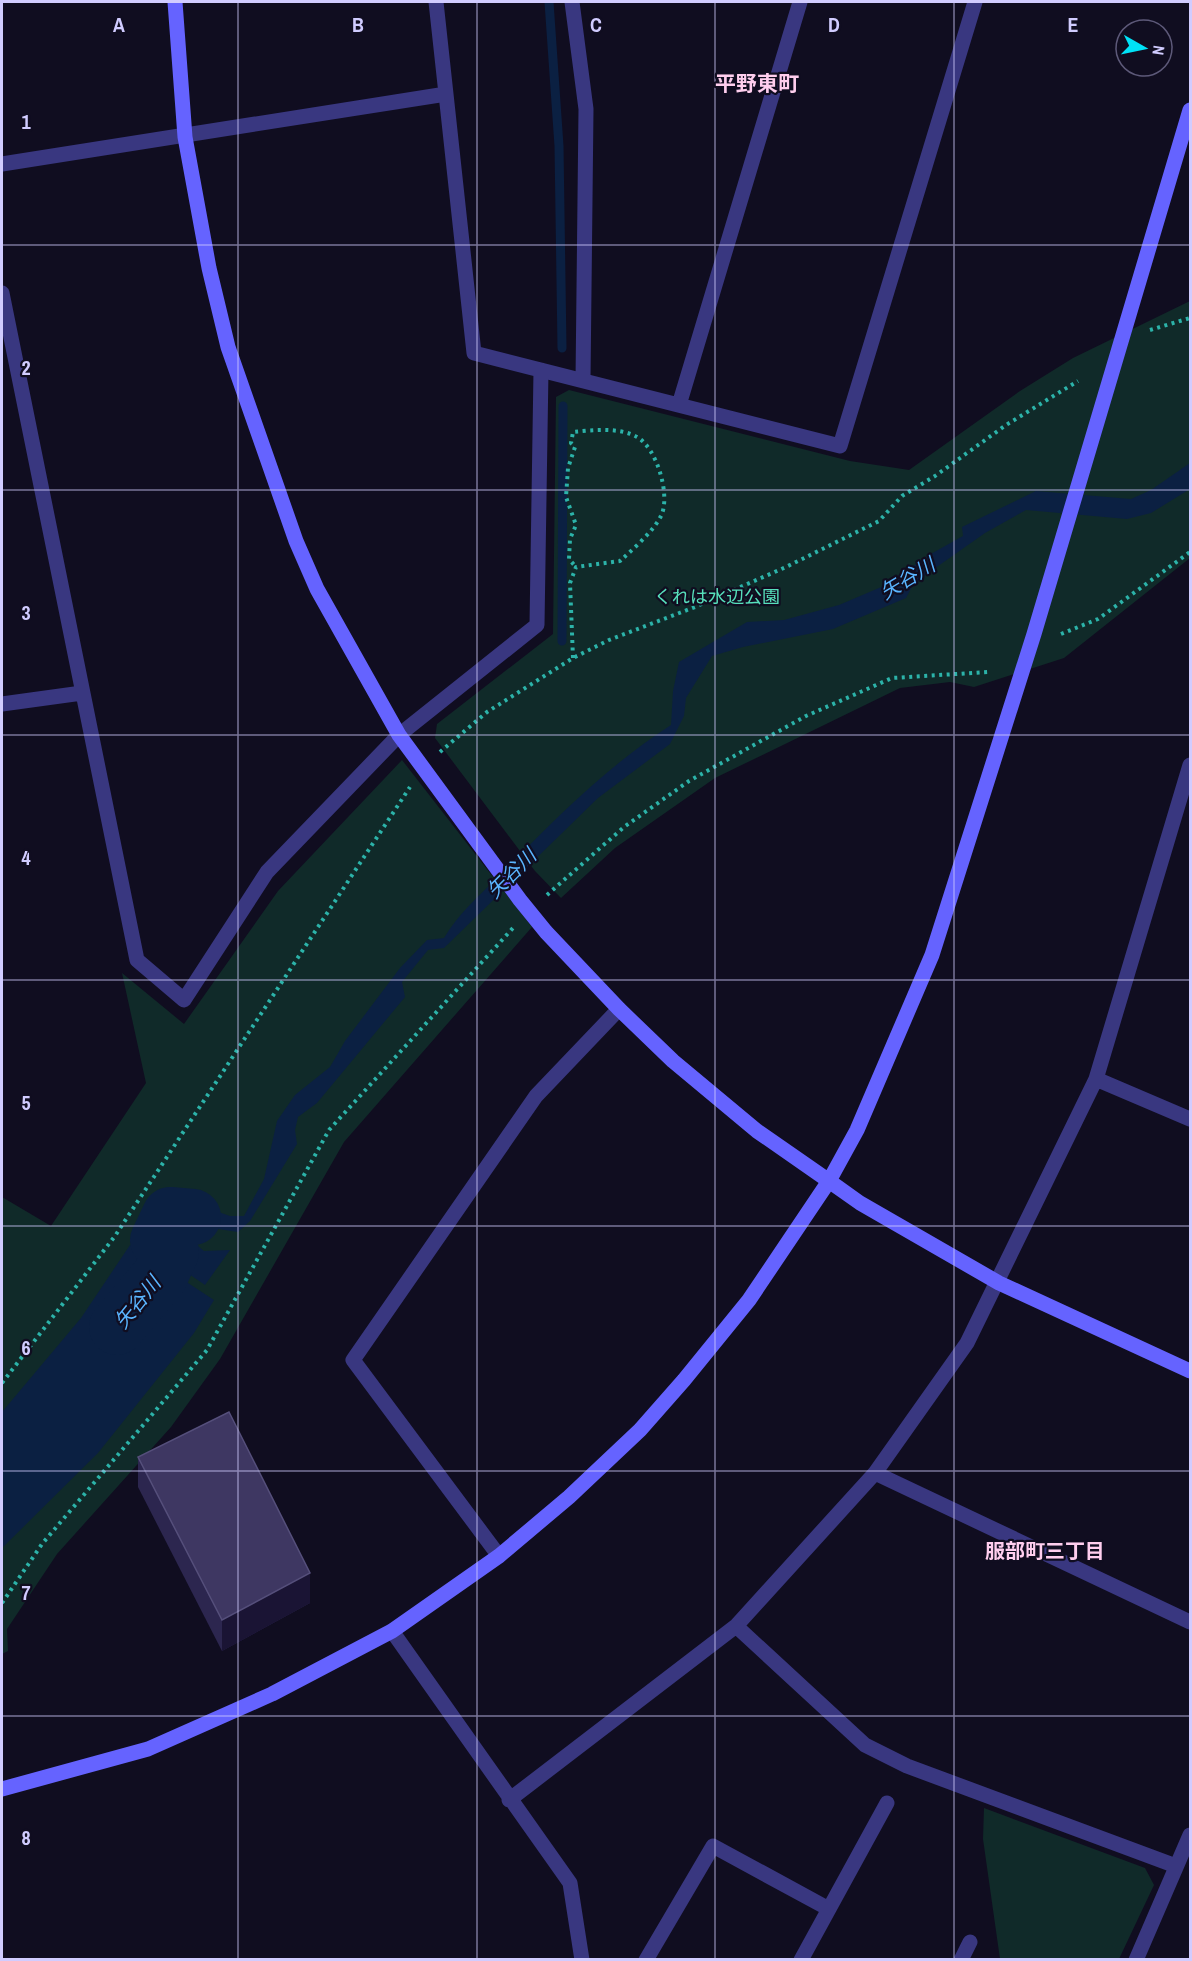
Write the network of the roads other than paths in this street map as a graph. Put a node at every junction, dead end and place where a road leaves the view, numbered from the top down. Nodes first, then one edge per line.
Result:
1 (175, 2) edge
2 (435, 2) edge
3 (572, 2) edge
4 (800, 2) edge
5 (975, 2) edge
6 (446, 94) junction
7 (1191, 110) edge
8 (185, 137) junction
9 (2, 164) edge
10 (2, 293) edge
11 (541, 370) junction
12 (583, 380) junction
13 (679, 405) junction
14 (82, 693) junction
15 (2, 704) edge
16 (399, 735) junction
17 (1191, 765) edge
18 (619, 1009) junction
19 (1096, 1079) junction
20 (1191, 1119) edge
21 (829, 1181) junction
22 (999, 1282) junction
23 (1191, 1371) edge
24 (875, 1473) junction
25 (499, 1556) junction
26 (1191, 1622) edge
27 (736, 1626) junction
28 (392, 1631) junction
29 (2, 1790) edge
30 (509, 1800) junction
31 (887, 1803) dead end
32 (1191, 1835) edge
33 (1176, 1866) junction
34 (829, 1909) junction
35 (970, 1942) dead end
36 (582, 1959) edge
37 (646, 1959) edge
38 (801, 1959) edge
39 (961, 1959) edge
40 (1136, 1959) edge

1 - 8 street
2 - 6 street
3 - 12 street
4 - 13 street
5 - 13 street
6 - 8 street
6 - 11 street
7 - 21 street
8 - 9 street
8 - 16 street
10 - 14 street
11 - 12 street
11 - 16 street
12 - 13 street
14 - 15 street
14 - 16 street
16 - 18 street
17 - 19 street
18 - 21 street
18 - 25 street
19 - 20 street
19 - 22 street
21 - 22 street
21 - 25 street
22 - 23 street
22 - 24 street
24 - 26 street
24 - 27 street
25 - 28 street
27 - 30 street
27 - 33 street
28 - 29 street
28 - 30 street
30 - 36 street
31 - 34 street
32 - 33 street
33 - 40 street
34 - 37 street
34 - 38 street
35 - 39 street

